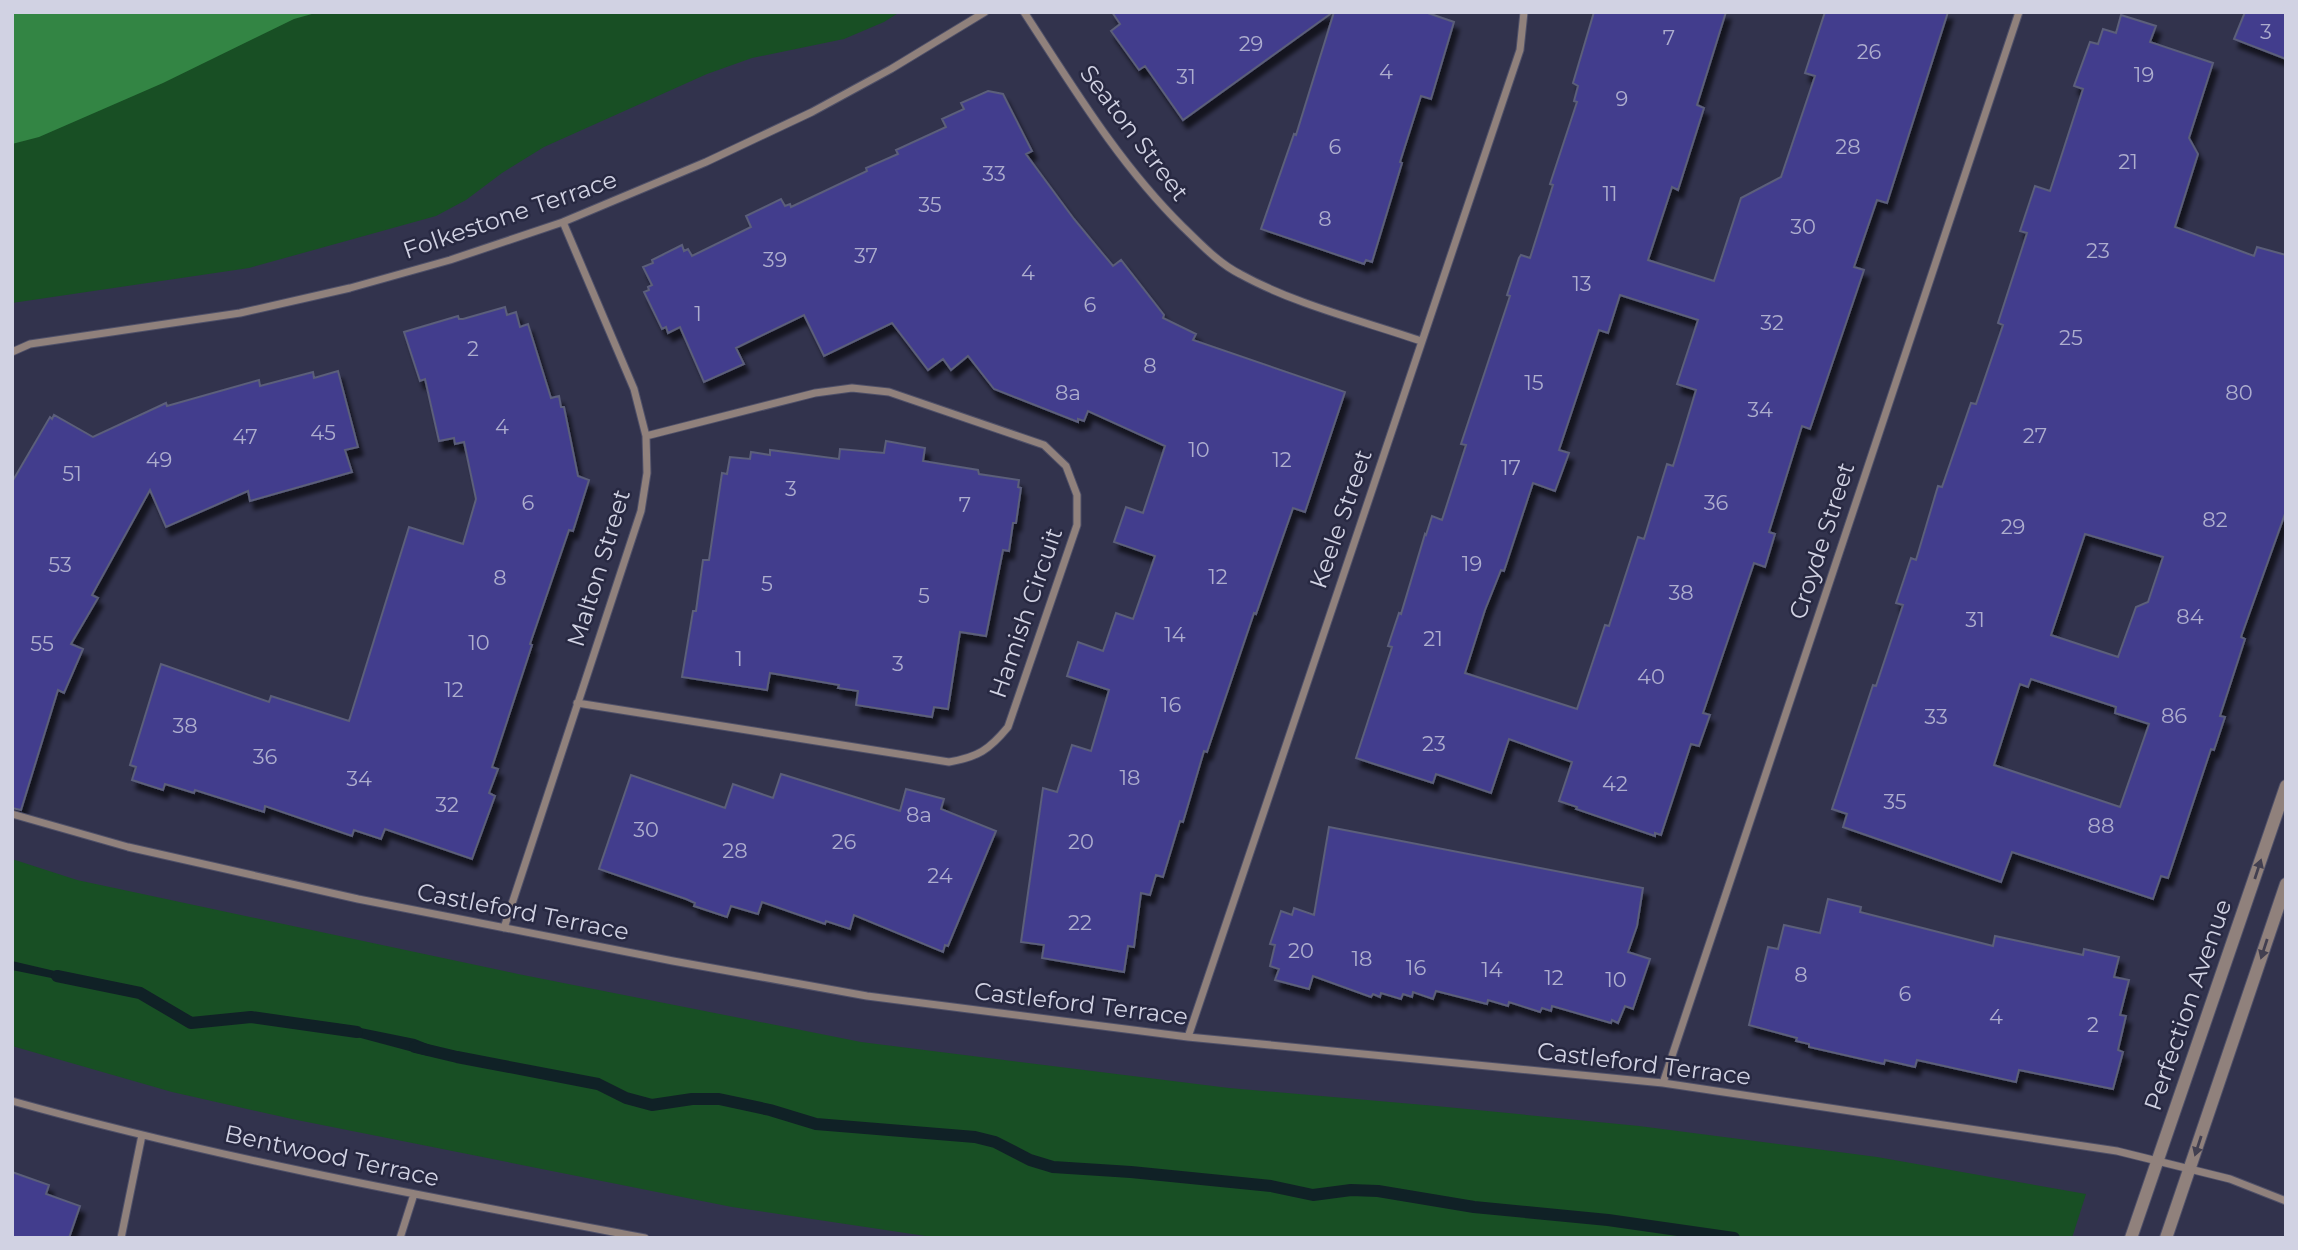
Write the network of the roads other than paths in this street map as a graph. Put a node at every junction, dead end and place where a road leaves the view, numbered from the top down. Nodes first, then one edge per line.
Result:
1 (985, 12) edge
2 (1024, 12) edge
3 (1524, 12) edge
4 (2019, 12) edge
5 (563, 222) junction
6 (1421, 341) junction
7 (12, 352) edge
8 (646, 436) junction
9 (577, 703) junction
10 (2286, 786) edge
11 (12, 814) edge
12 (2286, 884) edge
13 (504, 928) junction
14 (1188, 1037) junction
15 (1663, 1083) junction
16 (12, 1101) edge
17 (142, 1135) junction
18 (2156, 1160) junction
19 (2191, 1168) junction
20 (414, 1194) junction
21 (2286, 1201) edge
22 (121, 1238) edge
23 (400, 1238) edge
24 (645, 1238) edge
25 (2131, 1238) edge
26 (2166, 1238) edge

1 - 5 street, Folkestone Terrace
2 - 6 street, Seaton Street
3 - 6 street, Keele Street
4 - 15 street, Croyde Street
5 - 7 street, Folkestone Terrace
5 - 8 street, Malton Street
6 - 14 street, Keele Street
8 - 9 street, Malton Street
8 - 9 street, Hamish Circuit
9 - 13 street, Malton Street
18 -> 10 street, Perfection Avenue
11 - 13 street, Castleford Terrace
12 -> 19 street
13 - 14 street, Castleford Terrace
14 - 15 street, Castleford Terrace
15 - 18 street, Castleford Terrace
16 - 17 street, Bentwood Terrace
17 - 20 street, Bentwood Terrace
17 - 22 street
18 - 19 street, Castleford Terrace
18 - 25 street, Perfection Avenue
19 - 21 street, Castleford Terrace
19 - 26 street
20 - 23 street
20 - 24 street, Bentwood Terrace

